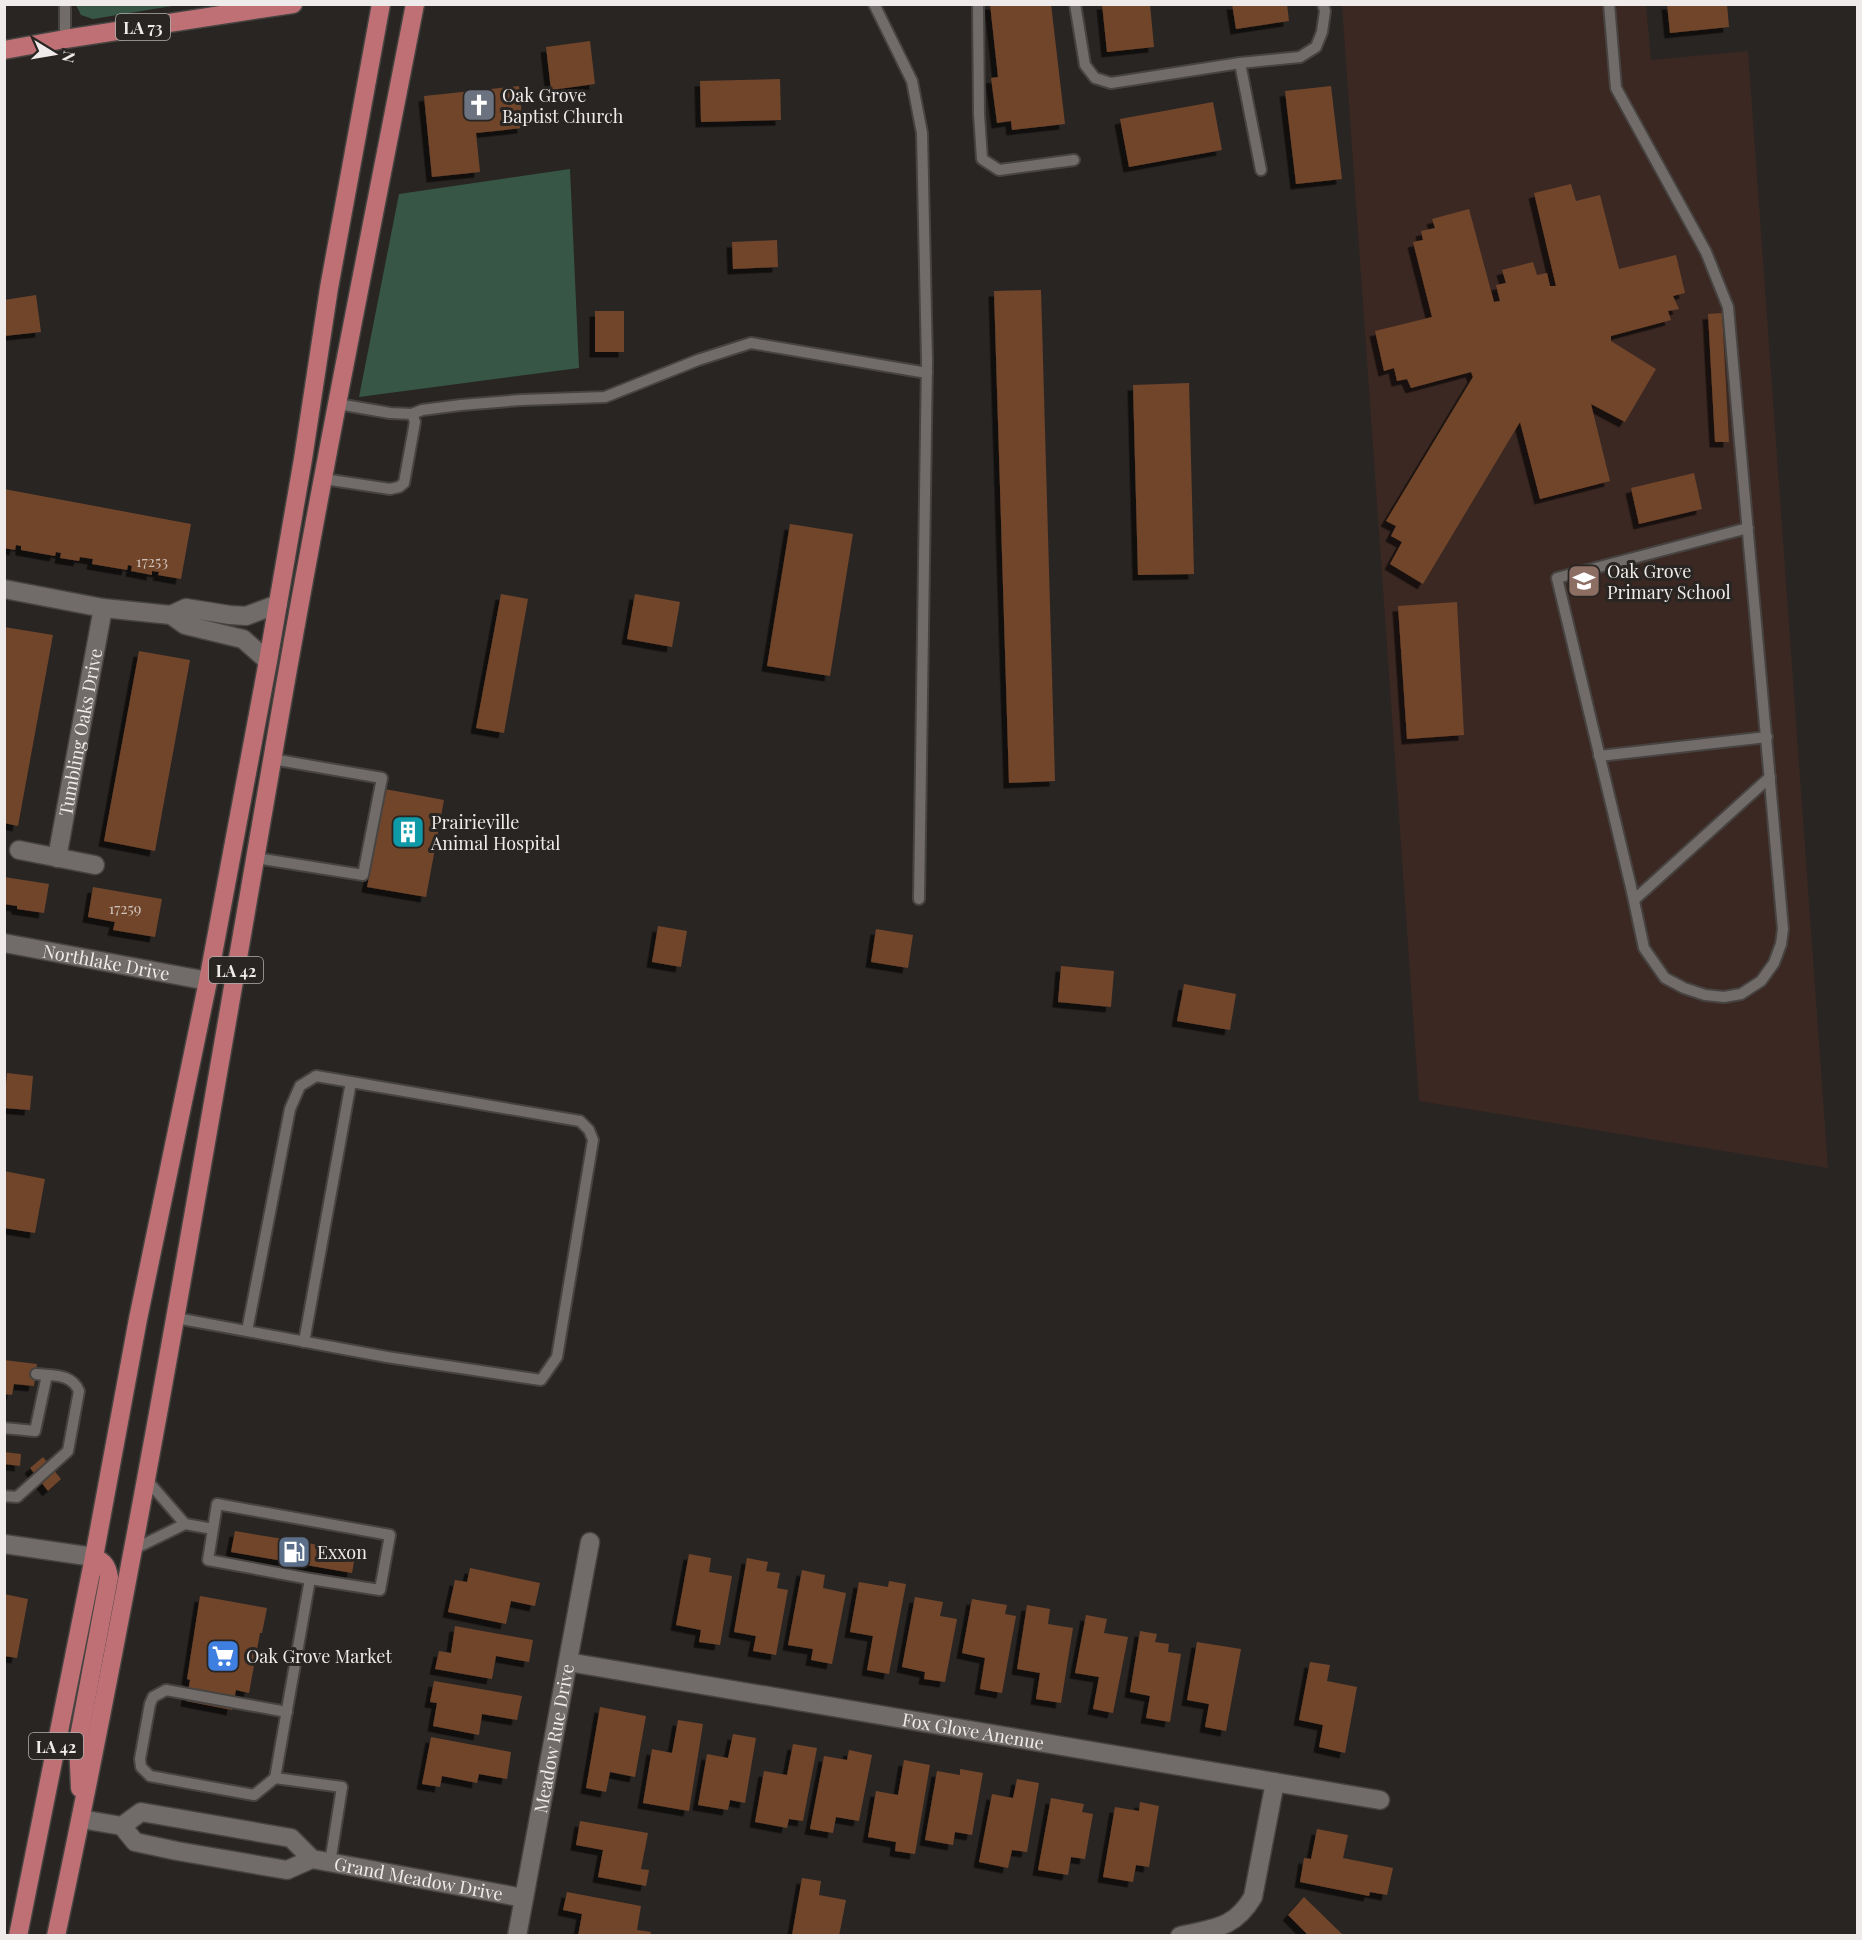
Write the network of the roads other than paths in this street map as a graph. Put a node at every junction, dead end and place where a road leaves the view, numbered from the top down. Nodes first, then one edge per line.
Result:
1 (65, 4) edge
2 (381, 4) edge
3 (415, 4) edge
4 (874, 4) edge
5 (978, 4) edge
6 (1075, 4) edge
7 (1323, 4) edge
8 (1609, 4) edge
9 (285, 5) edge
10 (65, 39) junction
11 (4, 50) edge
12 (1240, 63) junction
13 (1074, 160) dead end
14 (1261, 170) dead end
15 (927, 373) junction
16 (338, 404) junction
17 (412, 414) junction
18 (324, 479) junction
19 (1748, 528) junction
20 (4, 589) edge
21 (278, 603) junction
22 (103, 608) junction
23 (171, 615) junction
24 (232, 615) junction
25 (228, 634) junction
26 (268, 661) junction
27 (1767, 737) junction
28 (1599, 756) junction
29 (272, 759) junction
30 (1770, 777) junction
31 (19, 850) dead end
32 (57, 858) junction
33 (256, 858) junction
34 (95, 865) dead end
35 (919, 899) dead end
36 (1634, 900) junction
37 (4, 943) edge
38 (208, 981) junction
39 (351, 1082) junction
40 (176, 1318) junction
41 (247, 1331) junction
42 (304, 1342) junction
43 (4, 1428) edge
44 (146, 1479) junction
45 (4, 1496) edge
46 (185, 1524) junction
47 (213, 1529) junction
48 (590, 1542) dead end
49 (4, 1544) edge
50 (132, 1550) junction
51 (94, 1557) junction
52 (310, 1579) junction
53 (568, 1662) junction
54 (286, 1712) junction
55 (275, 1778) junction
56 (1275, 1782) junction
57 (1380, 1800) dead end
58 (81, 1819) junction
59 (213, 1825) junction
60 (122, 1826) junction
61 (208, 1856) junction
62 (321, 1861) junction
63 (524, 1898) junction
64 (18, 1935) edge
65 (56, 1935) edge
66 (517, 1935) edge
67 (1180, 1935) edge

1 - 10 lane
2 - 21 main road, LA 42
3 - 16 main road, LA 42
4 - 15 lane
5 - 13 lane
6 - 12 lane
7 - 12 lane
8 - 19 lane
9 - 10 main road, LA 73
10 - 11 main road, LA 73
12 - 14 lane
15 - 17 lane
15 - 35 lane
16 - 17 lane
16 - 18 main road, LA 42
17 - 18 lane
18 - 29 main road, LA 42
19 - 27 lane
19 - 28 lane
20 - 22 street
21 - 24 street
21 - 26 main road, LA 42
22 - 23 street
22 - 32 street, Tumbling Oaks Drive
23 - 24 street
23 - 25 street
24 - 25 lane
25 - 26 street
26 - 38 main road, LA 42
27 - 28 lane
27 - 30 lane
28 - 36 lane
29 - 33 main road, LA 42
29 - 33 lane
30 - 36 lane
30 - 36 lane
31 - 32 street
32 - 34 street
33 - 40 main road, LA 42
37 - 38 street, Northlake Drive
38 - 51 main road, LA 42
39 - 41 lane
39 - 42 lane
39 - 42 lane
40 - 41 lane
40 - 44 main road, LA 42
41 - 42 lane
43 - 45 lane
44 - 46 lane
44 - 50 main road, LA 42
46 - 47 lane
46 - 50 lane
47 - 52 lane
47 - 52 lane
48 - 53 street, Meadow Rue Drive
49 - 51 street
50 - 58 main road, LA 42
51 - 58 main road
51 - 64 main road, LA 42
52 - 54 lane
53 - 56 street, Fox Glove Anenue
53 - 63 street, Meadow Rue Drive
54 - 55 lane
54 - 55 lane
55 - 62 lane
56 - 57 street, Fox Glove Anenue
56 - 67 street
58 - 60 street, Grand Meadow Drive
58 - 65 main road, LA 42
59 - 60 street, Grand Meadow Drive
59 - 61 street
59 - 62 street, Grand Meadow Drive
60 - 61 street, Grand Meadow Drive
61 - 62 street, Grand Meadow Drive
62 - 63 street, Grand Meadow Drive
63 - 66 street, Meadow Rue Drive

